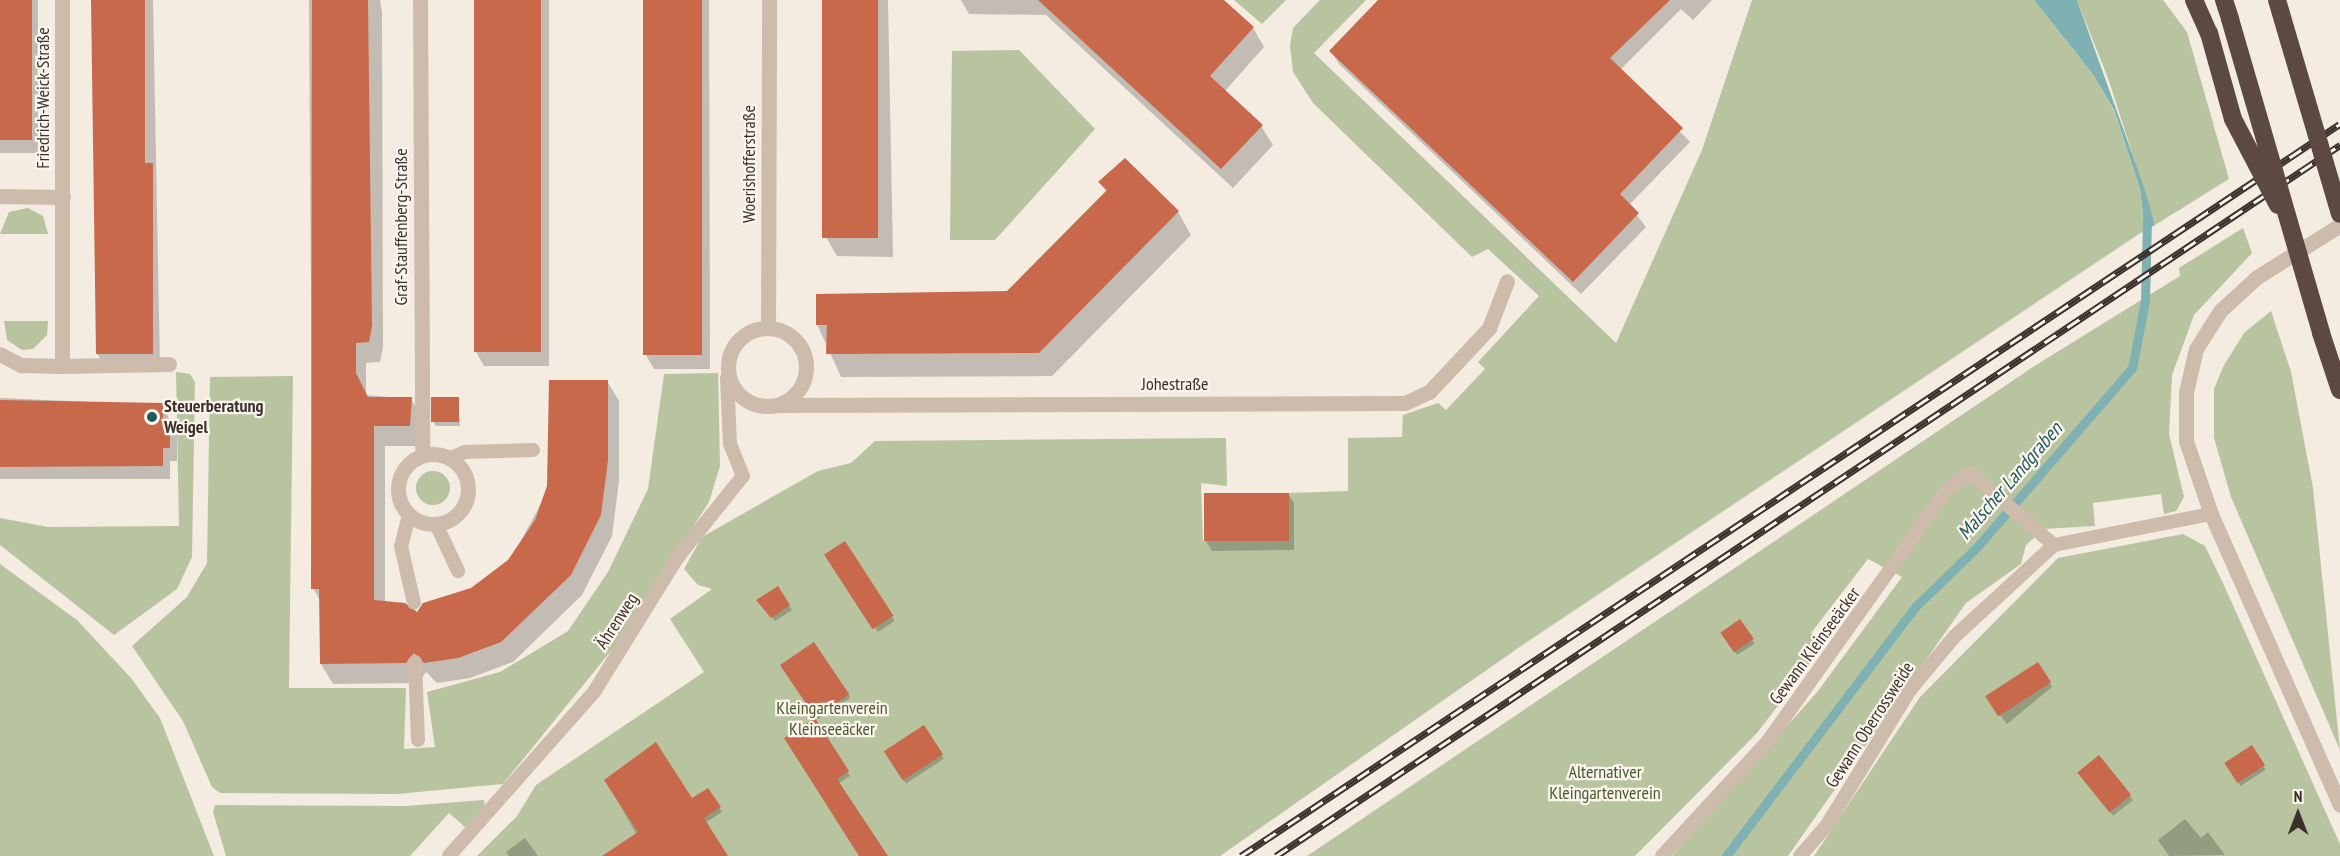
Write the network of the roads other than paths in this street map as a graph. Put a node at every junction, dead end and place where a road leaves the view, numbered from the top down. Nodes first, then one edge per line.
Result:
1 (62, 0) edge
2 (420, 0) edge
3 (769, 0) edge
4 (2194, 0) edge
5 (2224, 0) edge
6 (2277, 0) edge
7 (0, 196) edge
8 (63, 197) junction
9 (2340, 214) edge
10 (2289, 222) junction
11 (2340, 225) edge
12 (1507, 281) dead end
13 (768, 328) junction
14 (0, 354) edge
15 (169, 364) dead end
16 (62, 366) junction
17 (727, 378) junction
18 (2340, 390) edge
19 (780, 405) junction
20 (533, 450) dead end
21 (422, 455) junction
22 (451, 459) junction
23 (2211, 514) junction
24 (408, 515) junction
25 (436, 524) junction
26 (2054, 545) junction
27 (458, 571) dead end
28 (414, 603) dead end
29 (415, 662) dead end
30 (418, 740) dead end
31 (2340, 805) edge
32 (449, 856) edge
33 (1662, 856) edge
34 (1800, 856) edge

1 - 8 street, Friedrich-Weick-Straße
2 - 21 street, Graf-Stauffenberg-Straße
3 - 13 street, Woerishofferstraße
4 - 10 highway, bridge
5 - 10 highway, bridge
6 - 9 highway, bridge
7 - 8 street
8 - 16 street, Friedrich-Weick-Straße
10 - 18 highway, bridge
11 - 23 street
12 - 19 street, Johestraße
13 - 17 street
13 - 19 street
14 - 16 street
15 - 16 street
17 - 19 street
17 - 32 lane, Ährenweg
20 - 22 lane
21 - 22 street
21 - 24 street
22 - 25 street
23 - 26 lane
23 - 31 street
24 - 25 street
24 - 28 lane
25 - 27 lane
26 - 33 lane, Gewann Kleinseeäcker
26 - 34 lane, Gewann Oberrossweide
29 - 30 lane

